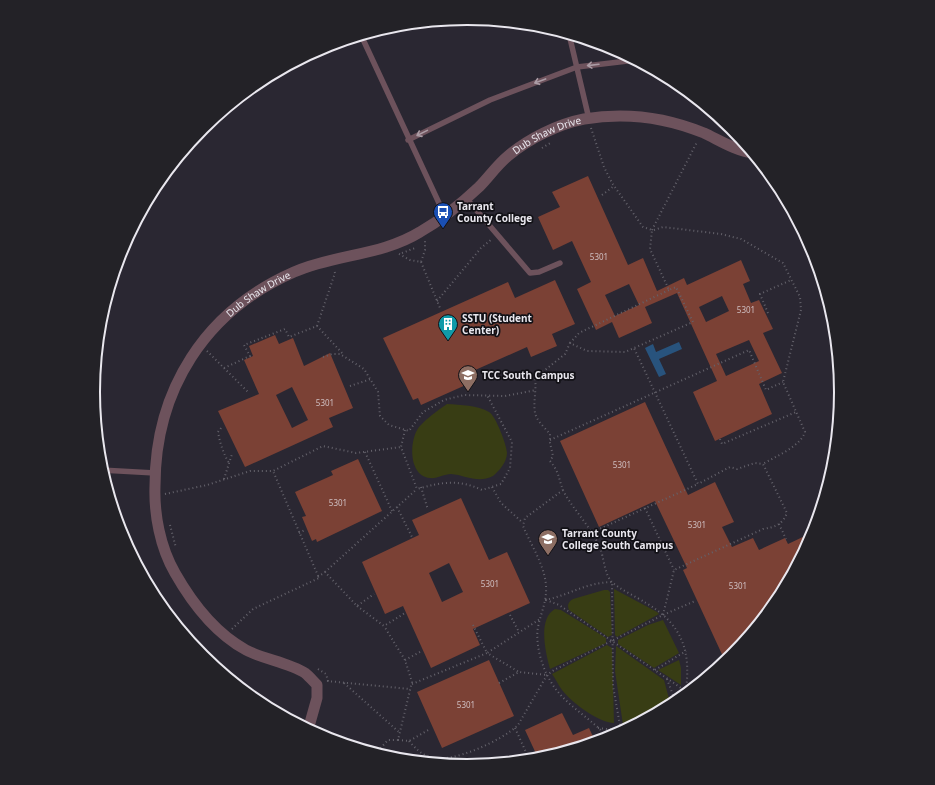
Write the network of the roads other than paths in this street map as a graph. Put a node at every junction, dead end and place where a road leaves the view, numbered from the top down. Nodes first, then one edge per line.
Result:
1 (571, 40) edge
2 (364, 41) edge
3 (626, 61) edge
4 (577, 67) junction
5 (590, 124) junction
6 (408, 140) junction
7 (743, 149) edge
8 (466, 198) junction
9 (444, 216) junction
10 (560, 263) dead end
11 (109, 470) edge
12 (155, 473) junction
13 (310, 724) edge

1 - 4 lane
2 - 6 lane
3 -> 4 lane
4 - 5 lane
4 -> 6 lane
5 - 7 street, Dub Shaw Drive
5 - 8 street, Dub Shaw Drive
6 - 9 lane
8 - 9 street, Dub Shaw Drive
8 - 10 lane
9 - 12 street, Dub Shaw Drive
11 - 12 lane
12 - 13 street, Dub Shaw Drive

